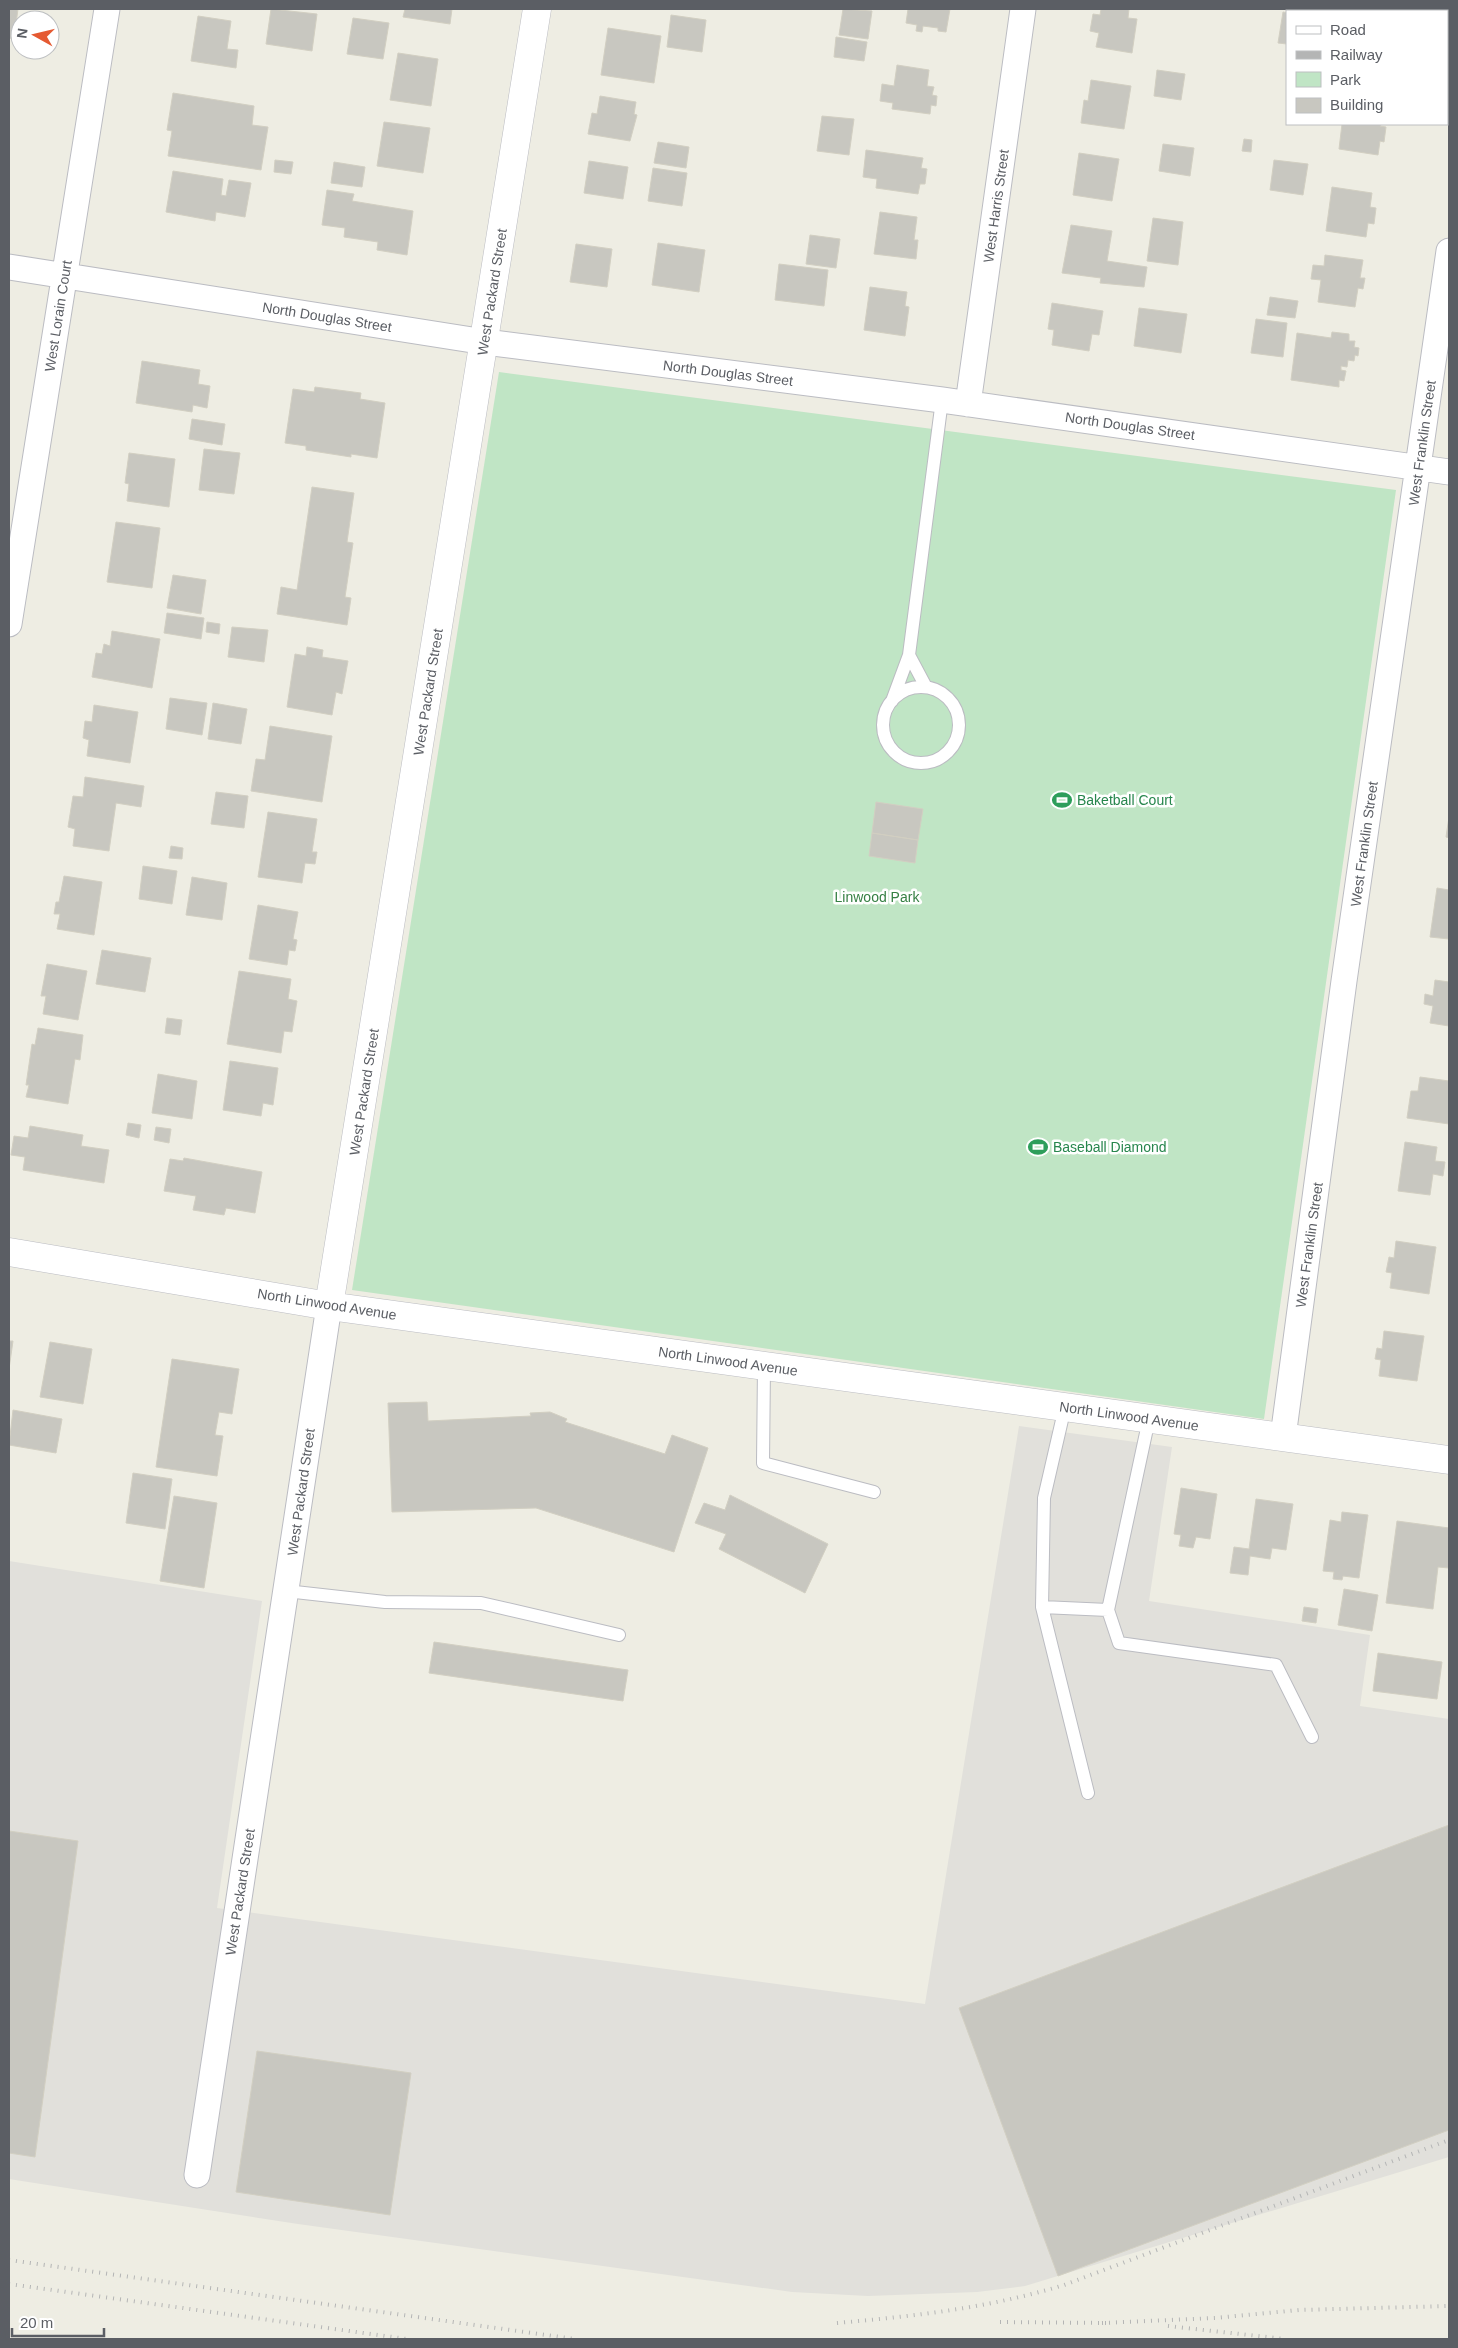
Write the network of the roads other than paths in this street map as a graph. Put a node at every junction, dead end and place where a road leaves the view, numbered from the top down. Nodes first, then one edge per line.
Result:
1 (106, 9) edge
2 (537, 9) edge
3 (1023, 9) edge
4 (1449, 251) edge
5 (9, 267) edge
6 (64, 275) junction
7 (485, 342) junction
8 (942, 400) junction
9 (968, 404) junction
10 (1419, 467) junction
11 (1449, 472) edge
12 (9, 624) edge
13 (909, 655) junction
14 (926, 687) junction
15 (892, 700) junction
16 (9, 1252) edge
17 (329, 1306) junction
18 (764, 1366) junction
19 (1065, 1407) junction
20 (1149, 1419) junction
21 (1283, 1437) junction
22 (1449, 1460) edge
23 (874, 1492) dead end
24 (286, 1590) junction
25 (1042, 1606) junction
26 (1108, 1610) junction
27 (619, 1635) dead end
28 (1312, 1737) dead end
29 (1088, 1793) dead end
30 (197, 2176) dead end

1 - 6 street, West Lorain Court
2 - 7 street, West Packard Street
3 - 9 street, West Harris Street
4 - 10 street, West Franklin Street
5 - 6 street, North Douglas Street
6 - 7 street, North Douglas Street
6 - 12 street, West Lorain Court
7 - 8 street, North Douglas Street
7 - 17 street, West Packard Street
8 - 9 street, North Douglas Street
8 - 13 lane
9 - 10 street, North Douglas Street
10 - 11 street, North Douglas Street
10 - 21 street, West Franklin Street
13 - 14 lane
13 - 15 lane
14 - 15 lane
14 - 15 lane
16 - 17 street, North Linwood Avenue
17 - 18 street, North Linwood Avenue
17 - 24 street, West Packard Street
18 - 19 street, North Linwood Avenue
18 - 23 lane
19 - 20 street, North Linwood Avenue
19 - 25 lane
20 - 21 street, North Linwood Avenue
20 - 26 lane
21 - 22 street, North Linwood Avenue
24 - 27 lane
24 - 30 street, West Packard Street
25 - 26 lane
25 - 29 lane
26 - 28 lane

